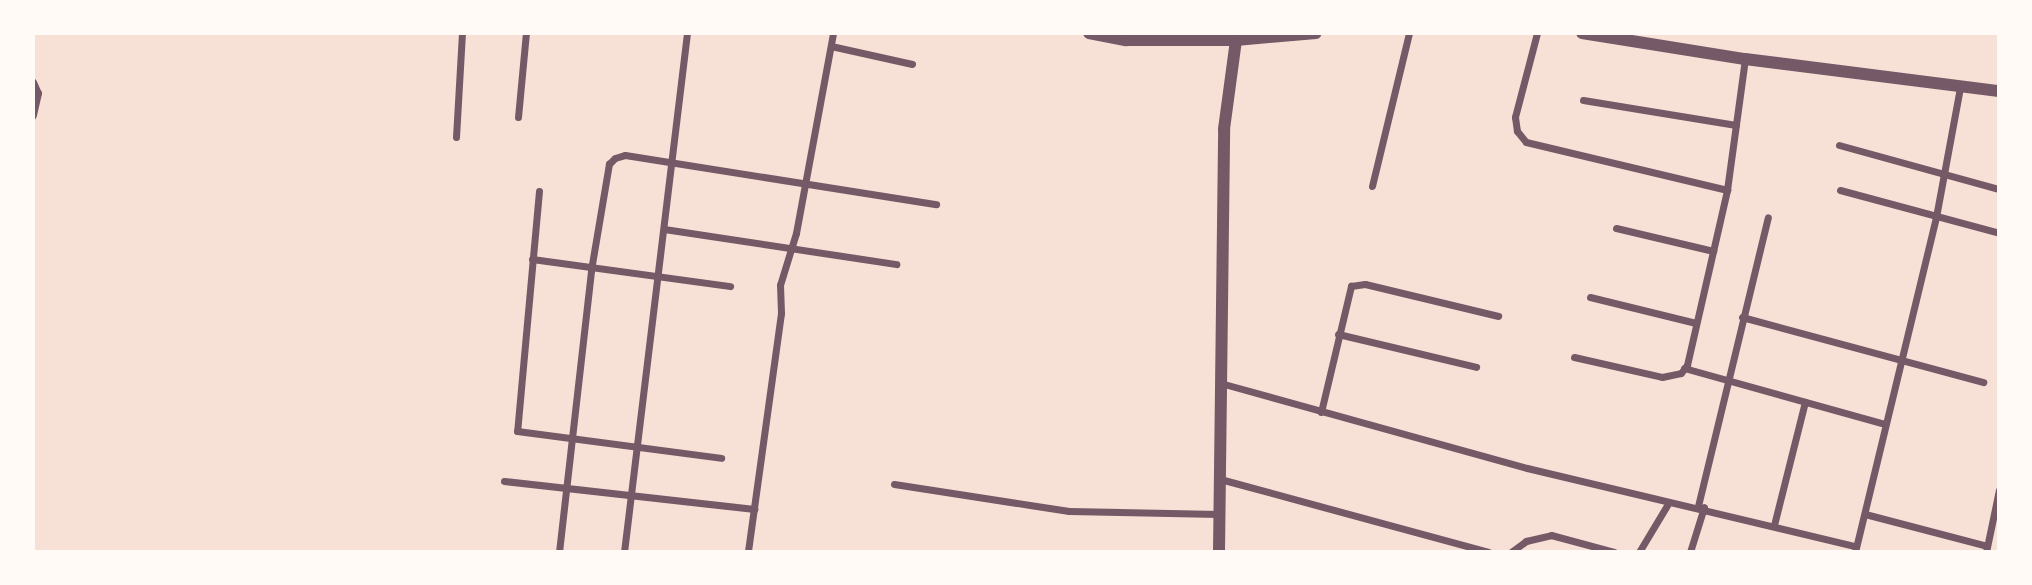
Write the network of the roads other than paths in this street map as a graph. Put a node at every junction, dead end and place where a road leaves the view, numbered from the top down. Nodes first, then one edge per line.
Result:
1 (462, 33) edge
2 (526, 33) edge
3 (687, 33) edge
4 (833, 33) edge
5 (1089, 33) edge
6 (1316, 33) edge
7 (1409, 33) edge
8 (1537, 33) edge
9 (1582, 33) edge
10 (1236, 36) edge
11 (831, 46) junction
12 (1745, 60) junction
13 (912, 64) dead end
14 (33, 82) edge
15 (1960, 88) junction
16 (1999, 91) edge
17 (1583, 100) dead end
18 (33, 115) edge
19 (517, 117) dead end
20 (1736, 125) junction
21 (456, 137) dead end
22 (1839, 145) dead end
23 (673, 163) junction
24 (1944, 173) junction
25 (805, 182) junction
26 (1372, 186) dead end
27 (1999, 189) edge
28 (1727, 190) junction
29 (1840, 190) dead end
30 (539, 191) dead end
31 (936, 204) dead end
32 (1768, 217) dead end
33 (1936, 217) junction
34 (1616, 228) dead end
35 (664, 229) junction
36 (1999, 233) edge
37 (791, 248) junction
38 (1713, 251) junction
39 (532, 259) junction
40 (896, 264) dead end
41 (591, 270) junction
42 (658, 276) junction
43 (730, 286) dead end
44 (1590, 297) dead end
45 (1498, 316) dead end
46 (1742, 317) junction
47 (1696, 323) junction
48 (1338, 334) junction
49 (1574, 357) dead end
50 (1900, 360) junction
51 (1476, 367) dead end
52 (1684, 368) junction
53 (1726, 379) junction
54 (1983, 382) dead end
55 (1224, 384) junction
56 (1805, 402) junction
57 (1321, 412) junction
58 (1885, 424) junction
59 (572, 441) junction
60 (636, 447) junction
61 (721, 458) dead end
62 (1219, 479) junction
63 (504, 481) dead end
64 (894, 484) dead end
65 (567, 488) junction
66 (1999, 490) edge
67 (631, 495) junction
68 (1669, 502) junction
69 (1701, 507) junction
70 (754, 509) junction
71 (1219, 514) junction
72 (1865, 514) junction
73 (1774, 525) junction
74 (1855, 549) edge
75 (1986, 549) edge
76 (1478, 550) edge
77 (748, 551) edge
78 (559, 552) edge
79 (624, 552) edge
80 (1219, 552) edge
81 (1488, 552) edge
82 (1511, 552) edge
83 (1614, 552) edge
84 (1640, 552) edge
85 (1690, 552) edge

1 - 21 street
2 - 19 street
3 - 23 street
4 - 11 street
5 - 10 street
6 - 10 street
7 - 26 street
8 - 28 street
9 - 12 street
10 - 55 street
11 - 13 street
11 - 25 street
12 - 15 street
12 - 20 street
14 - 18 street
15 - 16 street
15 - 24 street
17 - 20 street
20 - 28 street
22 - 24 street
23 - 25 street
23 - 35 street
23 - 41 street
24 - 27 street
24 - 33 street
25 - 31 street
25 - 37 street
28 - 38 street
29 - 33 street
30 - 39 street
32 - 46 street
33 - 36 street
33 - 50 street
34 - 38 street
35 - 37 street
35 - 42 street
37 - 40 street
37 - 70 street
38 - 47 street
39 - 41 street
39 - 59 street
41 - 42 street
41 - 59 street
42 - 43 street
42 - 60 street
44 - 47 street
45 - 48 street
46 - 50 street
46 - 53 street
47 - 52 street
48 - 51 street
48 - 57 street
49 - 52 street
50 - 54 street
50 - 58 street
52 - 53 street
53 - 56 street
53 - 69 street
55 - 57 street
55 - 62 street
56 - 58 street
56 - 73 street
57 - 68 street
58 - 72 street
59 - 60 street
59 - 65 street
60 - 61 street
60 - 67 street
62 - 71 street
62 - 76 street
63 - 65 street
64 - 71 street
65 - 67 street
65 - 78 street
66 - 75 street
67 - 70 street
67 - 79 street
68 - 69 street
68 - 84 street
69 - 73 street
69 - 85 street
70 - 77 street
71 - 80 street
72 - 74 street
72 - 75 street
73 - 74 street
76 - 81 street
82 - 83 street

